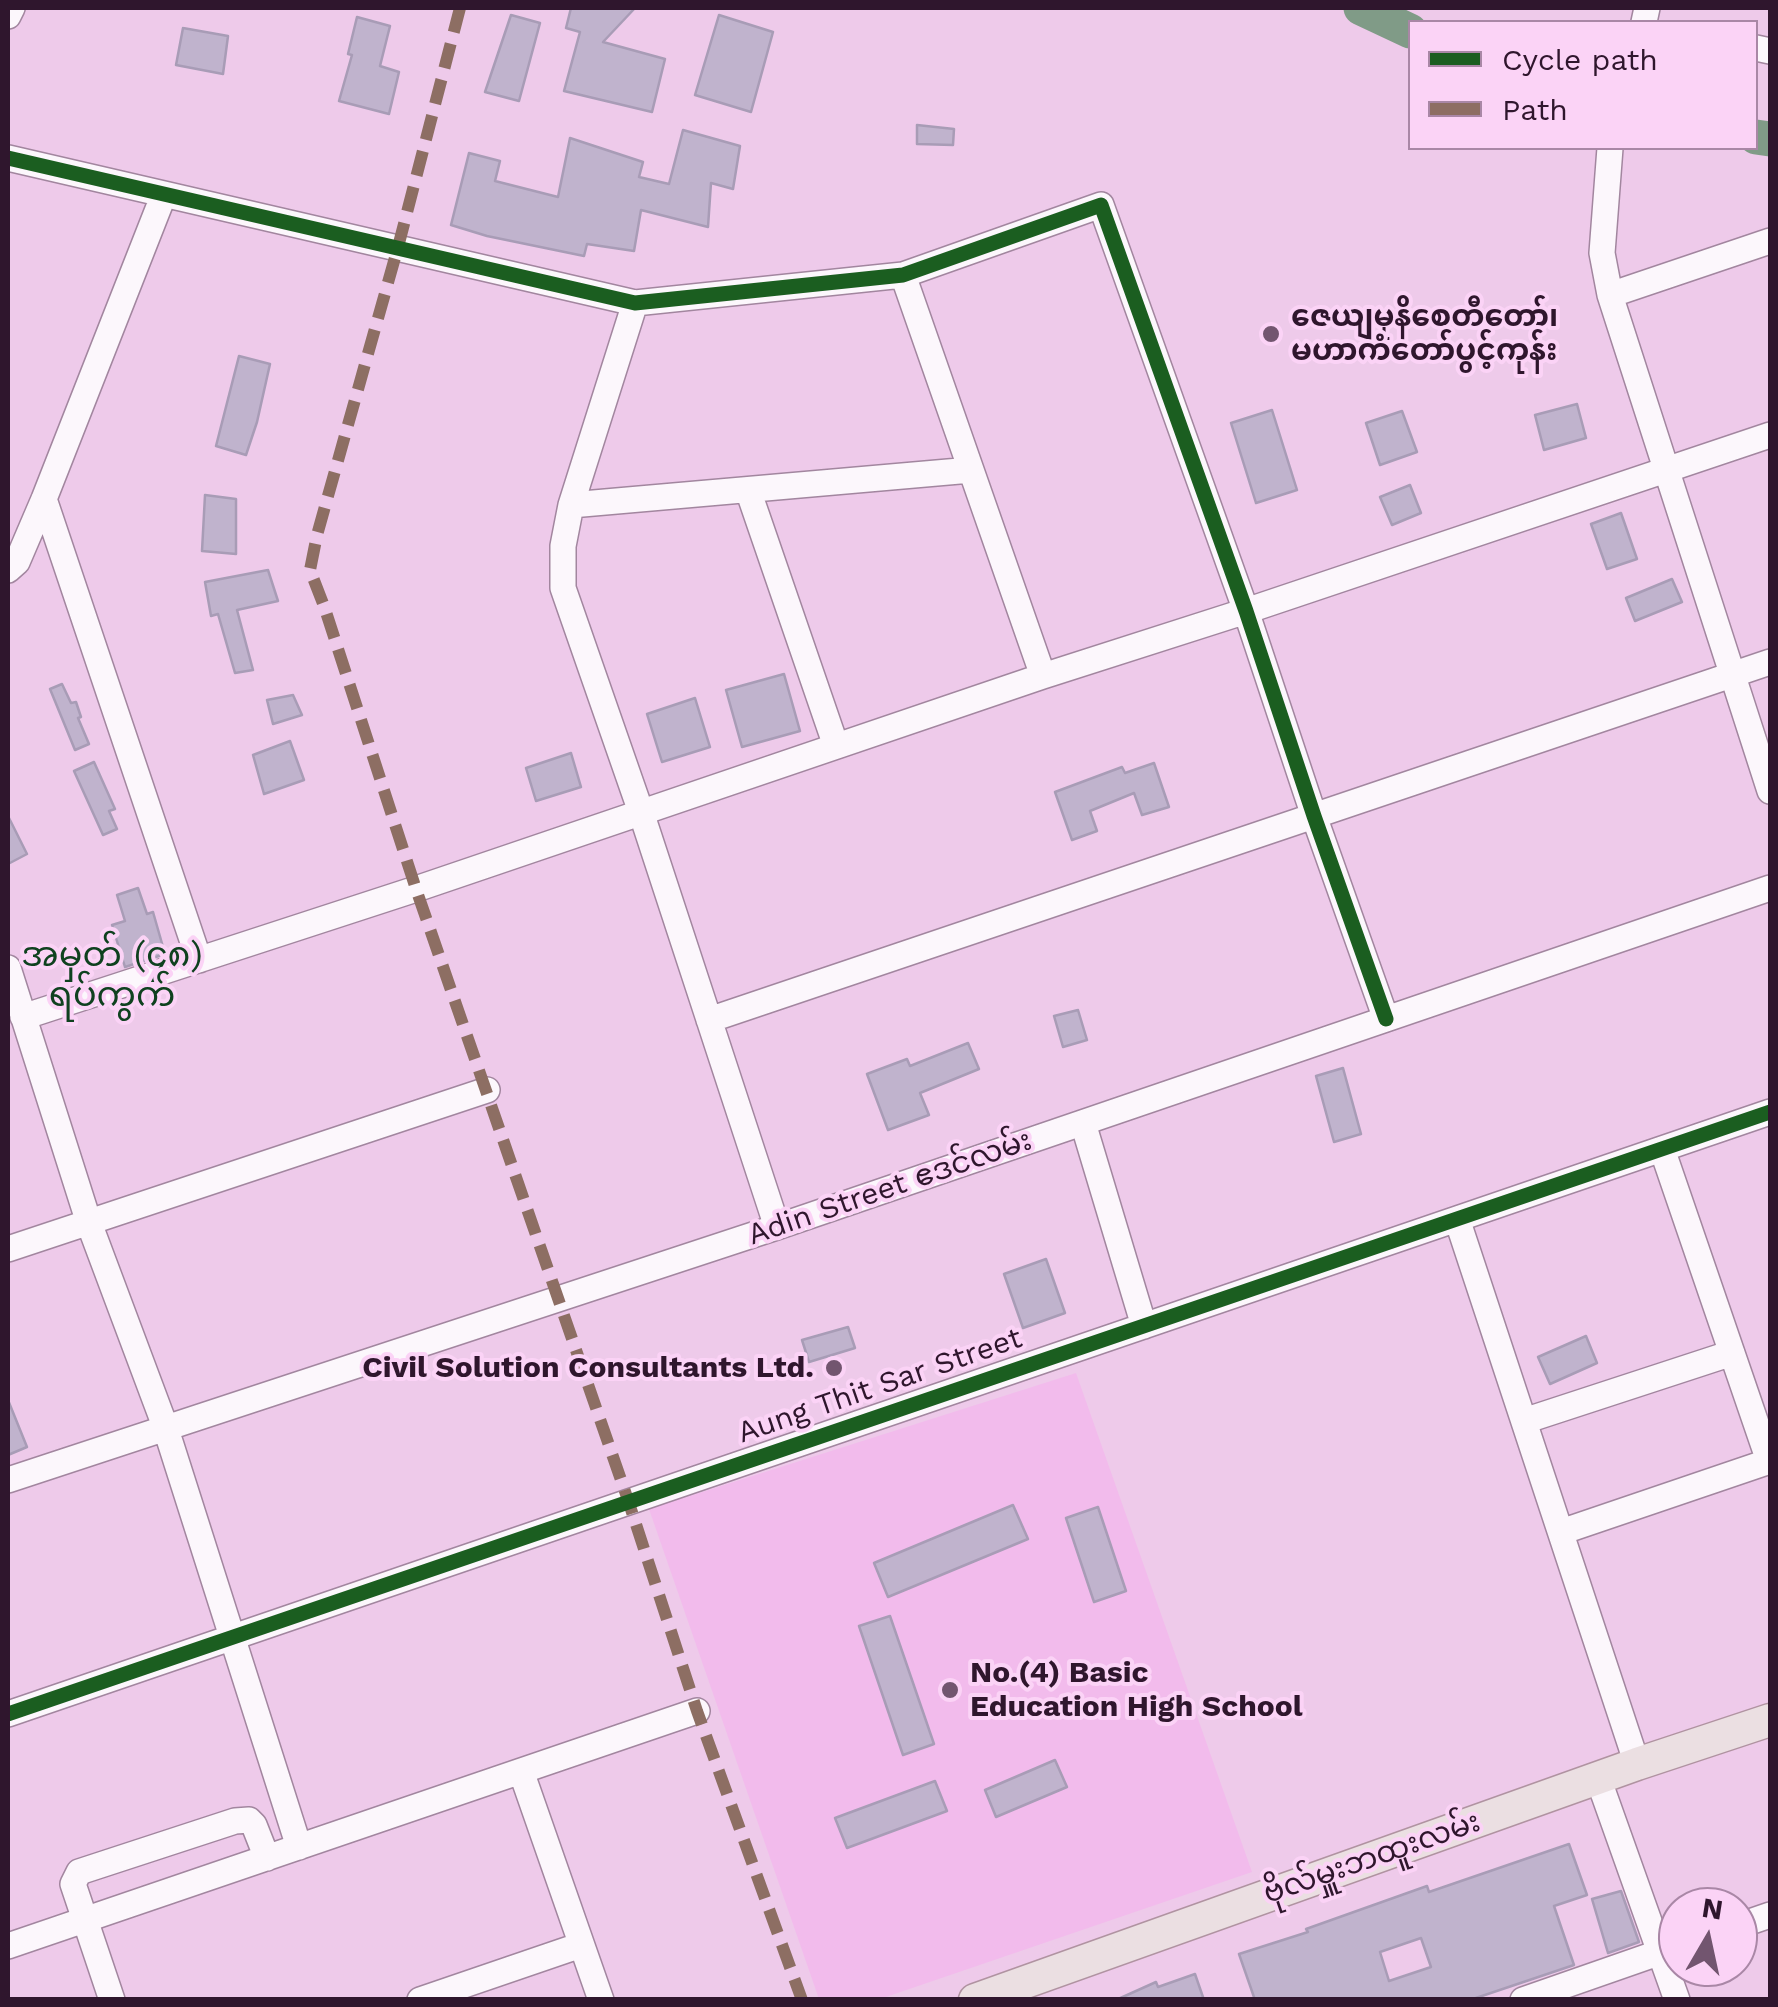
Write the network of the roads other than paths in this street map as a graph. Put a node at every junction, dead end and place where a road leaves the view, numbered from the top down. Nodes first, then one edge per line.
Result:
1 (12, 8) edge
2 (8, 16) edge
3 (1610, 150) edge
4 (8, 158) edge
5 (164, 194) junction
6 (1770, 241) edge
7 (902, 275) junction
8 (1610, 295) junction
9 (634, 303) junction
10 (1770, 435) edge
11 (971, 470) junction
12 (1666, 470) junction
13 (748, 490) junction
14 (44, 499) junction
15 (571, 505) junction
16 (8, 570) edge
17 (1246, 611) junction
18 (1770, 662) edge
19 (1734, 674) junction
20 (1043, 676) junction
21 (836, 746) junction
22 (1770, 791) edge
23 (640, 812) junction
24 (1314, 816) junction
25 (1770, 888) edge
26 (199, 960) junction
27 (8, 968) edge
28 (24, 1017) junction
29 (1386, 1019) junction
30 (709, 1020) junction
31 (487, 1090) dead end
32 (1770, 1112) edge
33 (1083, 1122) junction
34 (1662, 1149) junction
35 (1456, 1219) junction
36 (88, 1223) junction
37 (777, 1227) junction
38 (8, 1249) edge
39 (1144, 1326) junction
40 (1732, 1353) junction
41 (1524, 1421) junction
42 (164, 1426) junction
43 (1770, 1461) edge
44 (8, 1480) edge
45 (1560, 1532) junction
46 (232, 1637) junction
47 (697, 1710) dead end
48 (8, 1714) edge
49 (1770, 1720) edge
50 (1637, 1764) junction
51 (521, 1772) junction
52 (1598, 1778) junction
53 (299, 1847) junction
54 (268, 1858) junction
55 (85, 1920) junction
56 (1658, 1923) edge
57 (581, 1945) junction
58 (8, 1946) edge
59 (1658, 1954) edge
60 (991, 1997) edge
61 (112, 2000) edge
62 (420, 2000) edge
63 (601, 2000) edge
64 (1523, 2000) edge

1 - 2 street
3 - 8 street
4 - 5 street
5 - 9 street
5 - 14 street
6 - 8 street
7 - 9 street
7 - 11 street
7 - 17 street
8 - 12 street
9 - 15 street
10 - 12 street
11 - 13 street
11 - 20 street
12 - 17 street
12 - 19 street
13 - 15 street
13 - 21 street
14 - 16 street
14 - 26 street
15 - 23 street
17 - 20 street
17 - 24 street
18 - 19 street
19 - 22 street
19 - 24 street
20 - 21 street
21 - 23 street
23 - 26 street
23 - 30 street
24 - 29 street
24 - 30 street
25 - 29 street, Adin Street ဧဒင်လမ်း
26 - 28 street
27 - 28 street
28 - 36 street
29 - 33 street, Adin Street ဧဒင်လမ်း
30 - 37 street
31 - 36 street
32 - 34 street, Aung Thit Sar Street
33 - 37 street, Adin Street ဧဒင်လမ်း
33 - 39 street
34 - 35 street, Aung Thit Sar Street
34 - 40 street
35 - 39 street, Aung Thit Sar Street
35 - 41 street
36 - 38 street
36 - 42 street
37 - 42 street, Adin Street ဧဒင်လမ်း
39 - 46 street, Aung Thit Sar Street
40 - 41 street
40 - 43 street
41 - 45 street
42 - 44 street, Adin Street ဧဒင်လမ်း
42 - 46 street
43 - 45 street
45 - 50 street
46 - 48 street, Aung Thit Sar Street
46 - 53 street
47 - 51 street
49 - 50 main road, ဗိုလ်မှူးဘထူးလမ်း
50 - 52 main road, ဗိုလ်မှူးဘထူးလမ်း
51 - 53 street
51 - 57 street
52 - 56 street
52 - 60 main road, ဗိုလ်မှူးဘထူးလမ်း
53 - 54 street
54 - 55 street
54 - 55 street
55 - 58 street
55 - 61 street
57 - 62 street
57 - 63 street
59 - 64 street

